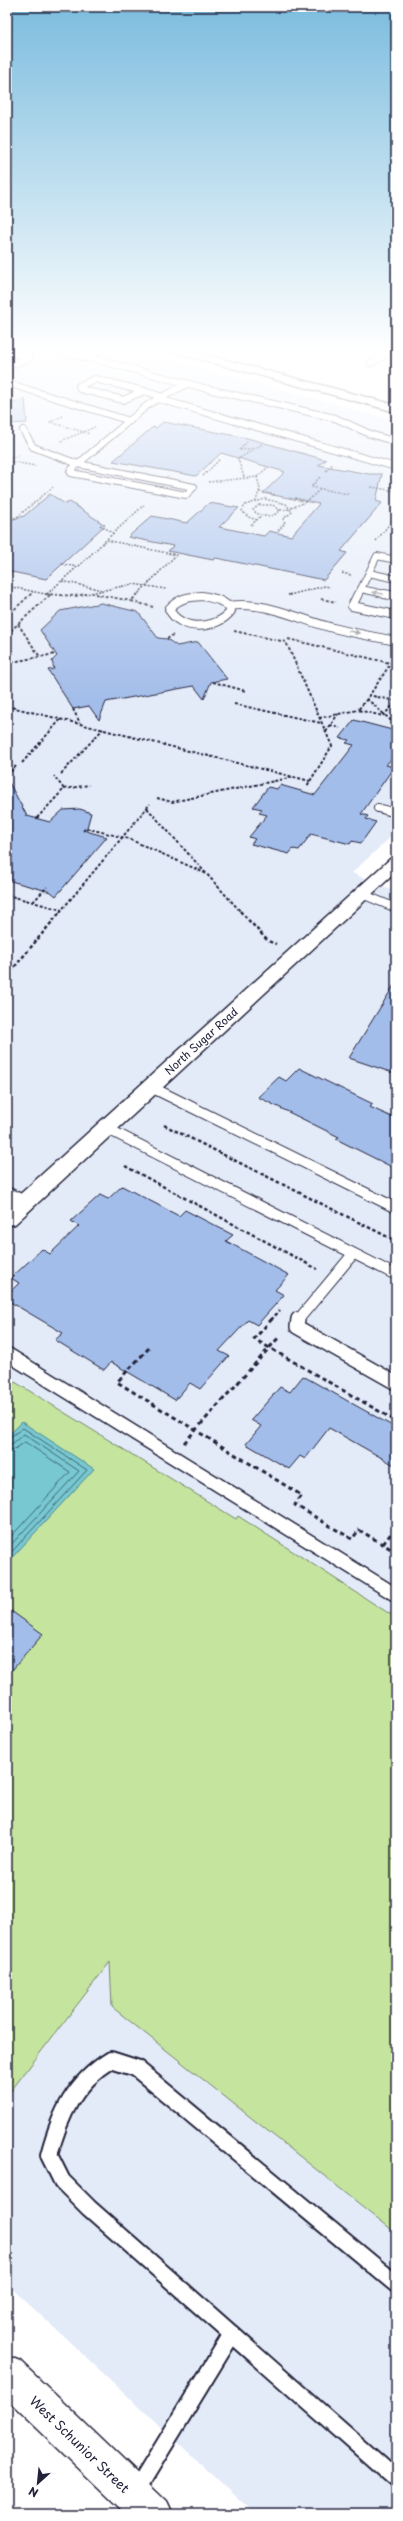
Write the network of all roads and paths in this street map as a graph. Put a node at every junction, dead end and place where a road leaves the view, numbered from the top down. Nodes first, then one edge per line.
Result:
1 (76, 466) edge
2 (87, 466) edge
3 (213, 466) edge
4 (240, 466) edge
5 (268, 468) dead end
6 (244, 477) junction
7 (256, 477) junction
8 (320, 477) dead end
9 (199, 480) dead end
10 (220, 482) dead end
11 (53, 487) dead end
12 (372, 487) dead end
13 (320, 489) junction
14 (396, 491) edge
15 (259, 492) junction
16 (348, 494) dead end
17 (276, 495) dead end
18 (295, 498) dead end
19 (256, 501) junction
20 (308, 501) junction
21 (252, 502) junction
22 (144, 505) dead end
23 (259, 505) junction
24 (291, 508) junction
25 (280, 510) junction
26 (262, 516) junction
27 (396, 516) edge
28 (7, 520) edge
29 (257, 520) junction
30 (100, 525) dead end
31 (251, 526) dead end
32 (278, 530) dead end
33 (113, 533) junction
34 (106, 540) dead end
35 (372, 545) dead end
36 (396, 560) edge
37 (78, 567) dead end
38 (369, 574) junction
39 (396, 579) edge
40 (62, 581) junction
41 (7, 586) edge
42 (330, 587) dead end
43 (361, 589) junction
44 (103, 590) junction
45 (33, 591) junction
46 (90, 593) junction
47 (47, 594) junction
48 (50, 595) junction
49 (202, 596) junction
50 (396, 596) edge
51 (284, 597) dead end
52 (131, 601) dead end
53 (229, 606) junction
54 (396, 615) edge
55 (7, 616) edge
56 (316, 622) junction
57 (18, 624) junction
58 (7, 634) edge
59 (396, 634) edge
60 (288, 639) dead end
61 (396, 641) edge
62 (286, 642) dead end
63 (55, 654) dead end
64 (396, 655) edge
65 (40, 657) junction
66 (7, 663) edge
67 (390, 663) junction
68 (213, 682) dead end
69 (246, 691) dead end
70 (368, 695) junction
71 (367, 699) junction
72 (396, 702) edge
73 (234, 704) dead end
74 (7, 706) edge
75 (73, 709) dead end
76 (358, 710) junction
77 (338, 714) junction
78 (383, 716) junction
79 (320, 718) junction
80 (62, 719) junction
81 (80, 723) junction
82 (322, 724) junction
83 (330, 725) junction
84 (396, 725) edge
85 (340, 728) dead end
86 (103, 729) junction
87 (326, 732) junction
88 (22, 764) dead end
89 (16, 766) dead end
90 (61, 774) dead end
91 (7, 775) edge
92 (54, 776) dead end
93 (295, 777) junction
94 (310, 781) junction
95 (89, 785) dead end
96 (307, 786) dead end
97 (64, 789) junction
98 (157, 798) dead end
99 (150, 804) dead end
100 (147, 808) junction
101 (378, 808) dead end
102 (396, 813) edge
103 (37, 818) dead end
104 (83, 831) dead end
105 (123, 837) junction
106 (396, 863) edge
107 (208, 874) junction
108 (47, 887) dead end
109 (362, 894) junction
110 (7, 895) edge
111 (33, 902) junction
112 (396, 908) edge
113 (62, 910) junction
114 (276, 944) dead end
115 (7, 976) edge
116 (150, 1087) junction
117 (164, 1126) dead end
118 (106, 1128) junction
119 (125, 1166) dead end
120 (12, 1206) edge
121 (396, 1208) edge
122 (396, 1241) edge
123 (353, 1254) junction
124 (312, 1275) dead end
125 (396, 1275) edge
126 (286, 1304) dead end
127 (280, 1336) dead end
128 (149, 1348) dead end
129 (269, 1348) junction
130 (7, 1354) edge
131 (396, 1383) edge
132 (396, 1421) edge
133 (195, 1430) junction
134 (171, 1456) junction
135 (396, 1527) edge
136 (383, 1544) junction
137 (396, 1552) edge
138 (396, 1595) edge
139 (396, 2284) edge
140 (232, 2334) junction
141 (7, 2374) edge
142 (396, 2479) edge
143 (143, 2505) edge

1 - 2 lane
3 - 9 path
4 - 6 path
5 - 7 path
6 - 7 path
6 - 10 path
7 - 15 path
8 - 13 path
11 - 28 path
12 - 14 path
13 - 16 path
13 - 20 path
15 - 17 path
15 - 19 path
18 - 20 path
19 - 21 path
19 - 24 path
20 - 24 path
21 - 23 path
21 - 29 path
22 - 33 path
23 - 25 path
23 - 26 path
24 - 25 path
24 - 32 path
25 - 26 path
26 - 29 path
27 - 35 path
29 - 31 path
30 - 33 path
33 - 34 path
36 - 38 lane
37 - 40 path
38 - 39 lane
38 - 43 lane
40 - 44 path
40 - 47 path
41 - 45 path
42 - 51 path
50 -> 43 lane
43 - 54 lane
44 - 46 path
44 - 49 path
45 - 47 path
45 - 55 path
46 - 48 path
46 - 52 path
47 - 48 path
48 - 57 path
49 - 53 lane
49 - 53 lane
53 - 56 lane
56 - 59 lane
56 -> 61 lane
57 - 58 path
57 - 65 path
60 - 67 path
62 - 79 path
63 - 65 path
64 - 67 path
65 - 66 path
67 - 70 path
68 - 69 path
70 - 71 path
70 - 72 path
71 - 76 path
71 - 78 path
72 - 78 path
73 - 82 path
74 - 80 path
75 - 81 path
76 - 77 path
76 - 78 path
77 - 79 path
77 - 83 path
78 - 84 path
79 - 82 path
80 - 81 path
80 - 88 path
81 - 86 path
82 - 87 path
83 - 85 path
83 - 87 path
86 - 90 path
86 - 93 path
87 - 94 path
89 - 91 path
92 - 97 path
93 - 94 path
93 - 98 path
94 - 96 path
95 - 97 path
97 - 103 path
99 - 100 path
100 - 105 path
100 - 107 path
101 - 102 lane
104 - 105 path
105 - 107 path
105 - 113 path
106 - 109 street, North Sugar Road
107 - 114 path
108 - 111 path
109 - 112 lane
109 - 116 street, North Sugar Road
110 - 111 path
111 - 113 path
113 - 115 path
116 - 118 street, North Sugar Road
116 - 121 lane
117 - 122 path
118 - 120 street, North Sugar Road
118 - 123 lane
119 - 124 path
123 - 125 lane
123 - 131 lane
126 - 129 path
127 - 129 path
128 - 133 path
129 - 132 path
129 - 133 path
130 - 134 lane
133 - 134 path
133 - 136 path
134 - 138 lane
135 - 136 path
136 - 137 path
139 - 140 lane
140 - 142 lane
140 - 143 lane
141 - 143 street, West Schunior Street

